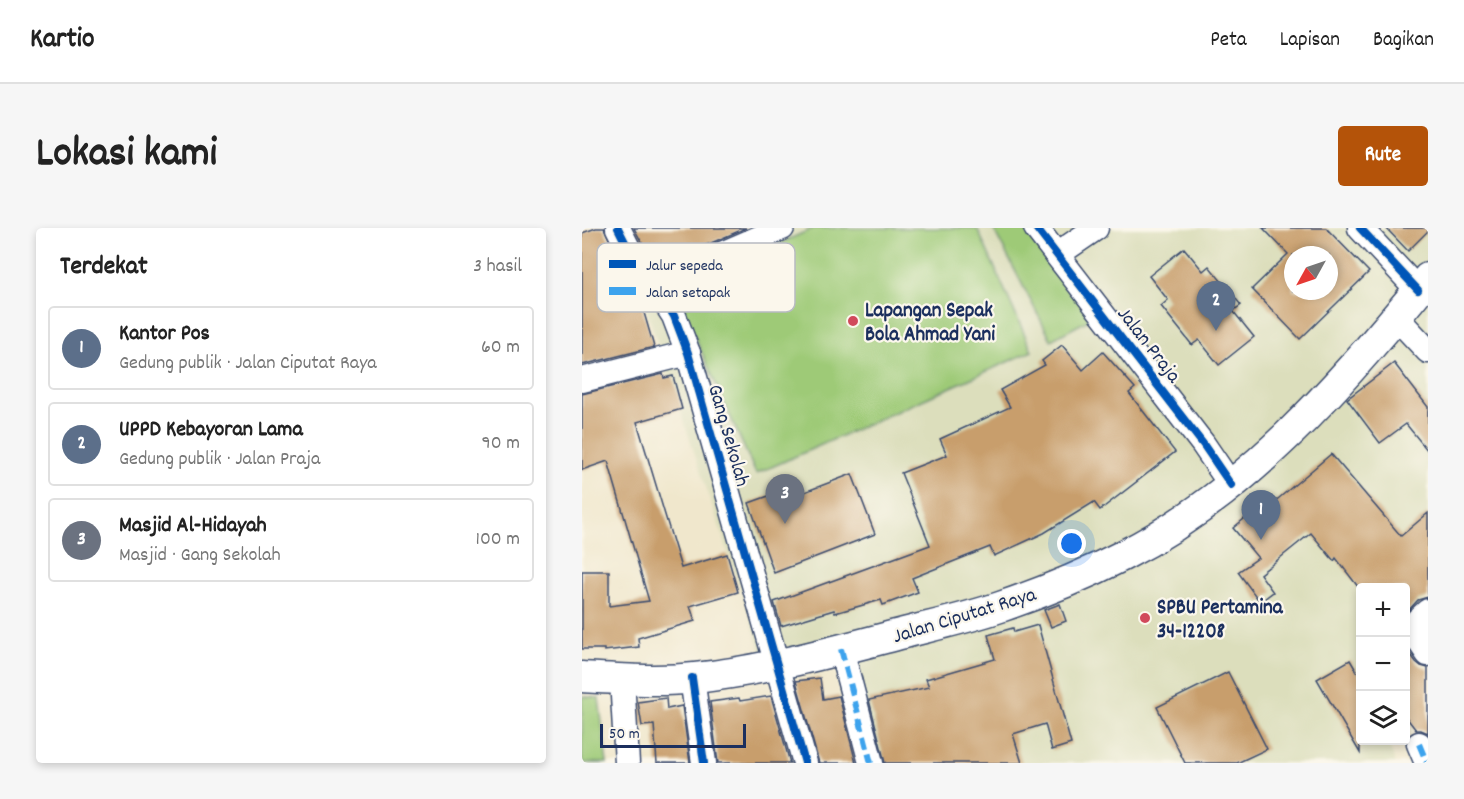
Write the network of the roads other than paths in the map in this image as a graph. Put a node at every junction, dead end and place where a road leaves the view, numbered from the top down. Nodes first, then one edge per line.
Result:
1 (618, 228) edge
2 (782, 228) edge
3 (1036, 228) edge
4 (1096, 228) edge
5 (1360, 228) edge
6 (626, 243) edge
7 (747, 243) edge
8 (1058, 254) junction
9 (1423, 284) edge
10 (671, 312) edge
11 (1396, 317) junction
12 (1428, 351) edge
13 (688, 353) junction
14 (582, 380) edge
15 (1231, 485) junction
16 (1428, 611) edge
17 (842, 650) junction
18 (1428, 654) edge
19 (777, 666) junction
20 (582, 677) edge
21 (692, 678) junction
22 (622, 679) junction
23 (627, 763) edge
24 (704, 763) edge
25 (804, 763) edge
26 (871, 763) edge

1 - 6 street, Gang Sekolah
2 - 7 street
3 - 8 street, Jalan Praja
4 - 8 street
5 - 9 street
8 - 15 street, Jalan Praja
9 - 11 main road, Jalan Ciputat Raya
10 - 13 street, Gang Sekolah
11 - 12 street
11 - 15 main road, Jalan Ciputat Raya
13 - 14 street
13 - 19 street, Gang Sekolah
15 - 17 main road, Jalan Ciputat Raya
16 - 18 street
17 - 19 main road, Jalan Ciputat Raya
17 - 26 street
19 - 21 main road, Jalan Ciputat Raya
19 - 25 street, Gang Sekolah
20 - 22 main road, Jalan Ciputat Raya
21 - 22 main road, Jalan Ciputat Raya
21 - 24 street
22 - 23 street

